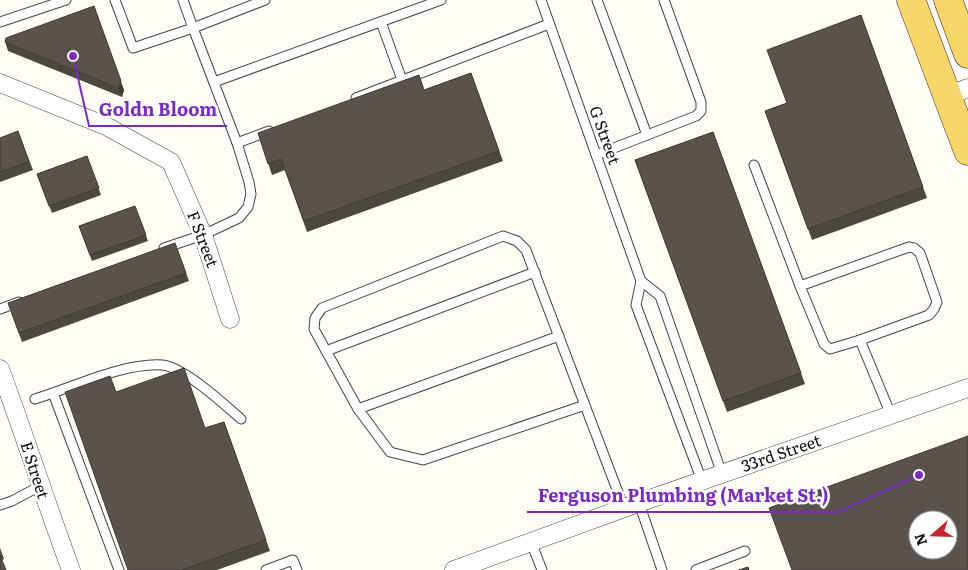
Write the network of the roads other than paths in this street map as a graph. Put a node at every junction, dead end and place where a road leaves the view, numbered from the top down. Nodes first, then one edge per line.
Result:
1 (66, 0) edge
2 (115, 0) edge
3 (182, 0) edge
4 (265, 0) edge
5 (441, 0) edge
6 (541, 0) edge
7 (597, 0) edge
8 (664, 0) edge
9 (911, 0) edge
10 (948, 0) edge
11 (0, 22) edge
12 (381, 22) junction
13 (549, 24) junction
14 (194, 28) junction
15 (968, 54) edge
16 (402, 80) junction
17 (214, 82) junction
18 (0, 83) edge
19 (958, 92) edge
20 (347, 101) edge
21 (274, 129) edge
22 (647, 135) junction
23 (237, 143) junction
24 (968, 151) edge
25 (596, 155) junction
26 (754, 165) dead end
27 (203, 235) junction
28 (156, 251) edge
29 (535, 272) junction
30 (641, 281) junction
31 (800, 286) junction
32 (31, 298) edge
33 (0, 309) edge
34 (230, 319) dead end
35 (559, 336) junction
36 (860, 340) junction
37 (326, 351) junction
38 (0, 369) edge
39 (968, 388) edge
40 (53, 393) junction
41 (35, 399) dead end
42 (585, 405) junction
43 (358, 409) junction
44 (891, 415) junction
45 (241, 419) dead end
46 (722, 474) junction
47 (702, 481) junction
48 (40, 486) junction
49 (0, 505) edge
50 (632, 505) junction
51 (531, 542) junction
52 (745, 551) dead end
53 (71, 570) edge
54 (119, 570) edge
55 (266, 570) edge
56 (297, 570) edge
57 (454, 570) edge
58 (542, 570) edge
59 (662, 570) edge
60 (696, 570) edge

1 - 11 lane
2 - 14 lane
3 - 14 lane
4 - 14 lane
5 - 12 lane
6 - 13 lane, G Street
7 - 22 lane
8 - 22 lane
9 - 19 main road
10 - 15 main road
12 - 16 lane
12 - 17 lane
13 - 16 lane
13 - 25 lane, G Street
14 - 17 lane
16 - 20 lane
17 - 23 lane
18 - 27 street, F Street
19 - 24 main road
21 - 23 lane
22 - 25 lane
23 - 27 lane
25 - 30 lane, G Street
26 - 31 lane
27 - 28 lane
27 - 34 street, F Street
29 - 35 lane
29 - 37 lane
29 - 37 lane
30 - 46 lane
30 - 47 lane
31 - 36 lane
31 - 36 lane
32 - 33 lane
35 - 42 lane
35 - 43 lane
36 - 44 lane
37 - 43 lane
38 - 48 street, E Street
39 - 44 street, 33rd Street
40 - 41 lane
40 - 45 lane
40 - 54 lane
42 - 43 lane
42 - 50 lane
44 - 46 street, 33rd Street
46 - 47 street, 33rd Street
47 - 50 street, 33rd Street
48 - 49 lane
48 - 53 street, E Street
50 - 51 street, 33rd Street
50 - 59 lane
51 - 57 street, 33rd Street
51 - 58 lane
52 - 60 lane
55 - 56 lane

